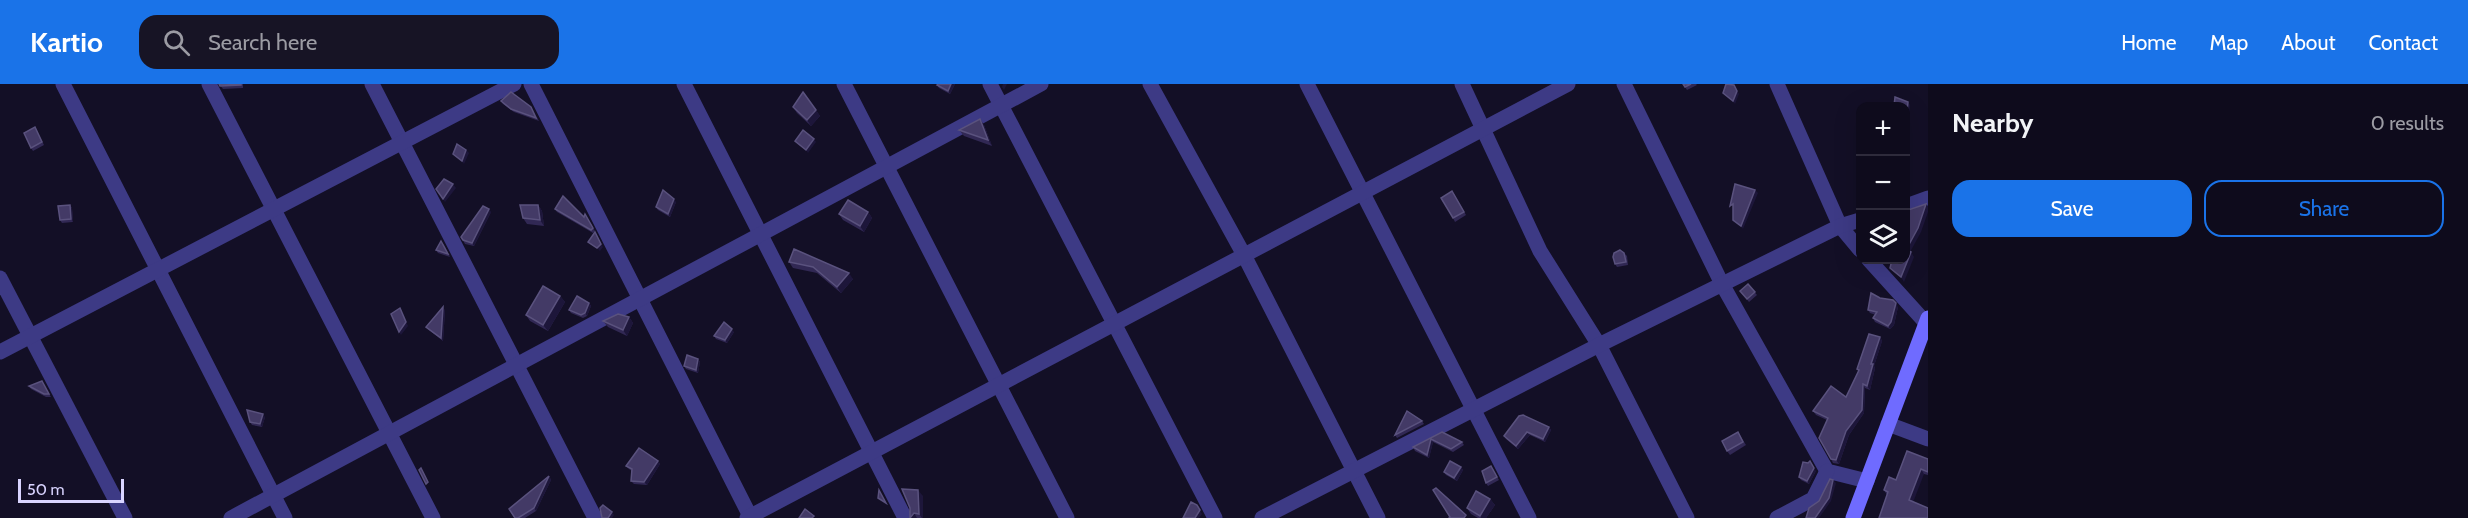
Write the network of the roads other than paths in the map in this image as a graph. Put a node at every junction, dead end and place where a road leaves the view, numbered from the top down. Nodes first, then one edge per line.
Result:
1 (63, 84) edge
2 (209, 84) edge
3 (372, 84) edge
4 (514, 84) edge
5 (531, 84) edge
6 (684, 84) edge
7 (844, 84) edge
8 (990, 84) edge
9 (1041, 84) edge
10 (1150, 84) edge
11 (1307, 84) edge
12 (1462, 84) edge
13 (1568, 84) edge
14 (1624, 84) edge
15 (1777, 84) edge
16 (1001, 106) junction
17 (1483, 128) junction
18 (402, 143) junction
19 (886, 167) junction
20 (1363, 192) junction
21 (1928, 198) edge
22 (1910, 204) edge
23 (274, 209) junction
24 (1856, 221) edge
25 (1840, 226) junction
26 (761, 235) junction
27 (1856, 245) edge
28 (1244, 255) junction
29 (1873, 264) edge
30 (158, 270) junction
31 (0, 278) edge
32 (1722, 284) junction
33 (640, 299) junction
34 (1927, 320) edge
35 (1114, 323) junction
36 (30, 336) junction
37 (1599, 345) junction
38 (0, 352) edge
39 (516, 365) junction
40 (998, 385) junction
41 (1474, 409) junction
42 (1888, 424) junction
43 (389, 433) junction
44 (1928, 439) edge
45 (872, 452) junction
46 (1355, 470) junction
47 (1827, 471) junction
48 (1867, 481) junction
49 (273, 495) junction
50 (125, 518) edge
51 (231, 518) edge
52 (285, 518) edge
53 (433, 518) edge
54 (595, 518) edge
55 (749, 518) edge
56 (905, 518) edge
57 (1067, 518) edge
58 (1215, 518) edge
59 (1262, 518) edge
60 (1378, 518) edge
61 (1529, 518) edge
62 (1687, 518) edge
63 (1778, 518) edge
64 (1853, 518) edge

1 - 30 street
2 - 23 street
3 - 18 street
4 - 18 street
5 - 33 street
6 - 26 street
7 - 19 street
8 - 16 street
9 - 16 street
10 - 28 street
11 - 20 street
12 - 17 street
13 - 17 street
14 - 32 street
15 - 25 street
16 - 19 street
16 - 35 street
17 - 20 street
17 - 37 street
18 - 23 street
18 - 39 street
19 - 26 street
19 - 40 street
20 - 28 street
20 - 41 street
21 - 22 street
23 - 30 street
23 - 43 street
24 - 25 street
25 - 27 street
25 - 32 street
26 - 33 street
26 - 45 street
28 - 35 street
28 - 46 street
29 - 34 street
30 - 36 street
30 - 49 street
31 - 36 street
32 - 37 street
32 - 47 street
33 - 39 street
33 - 55 street
34 - 42 street
35 - 40 street
35 - 58 street
36 - 38 street
36 - 50 street
37 - 41 street
37 - 62 street
39 - 43 street
39 - 54 street
40 - 45 street
40 - 57 street
41 - 46 street
41 - 61 street
42 - 44 street
42 - 48 street
43 - 49 street
43 - 53 street
45 - 55 street
45 - 56 street
46 - 59 street
46 - 60 street
47 - 48 street
47 - 63 street
48 - 64 street
49 - 51 street
49 - 52 street

